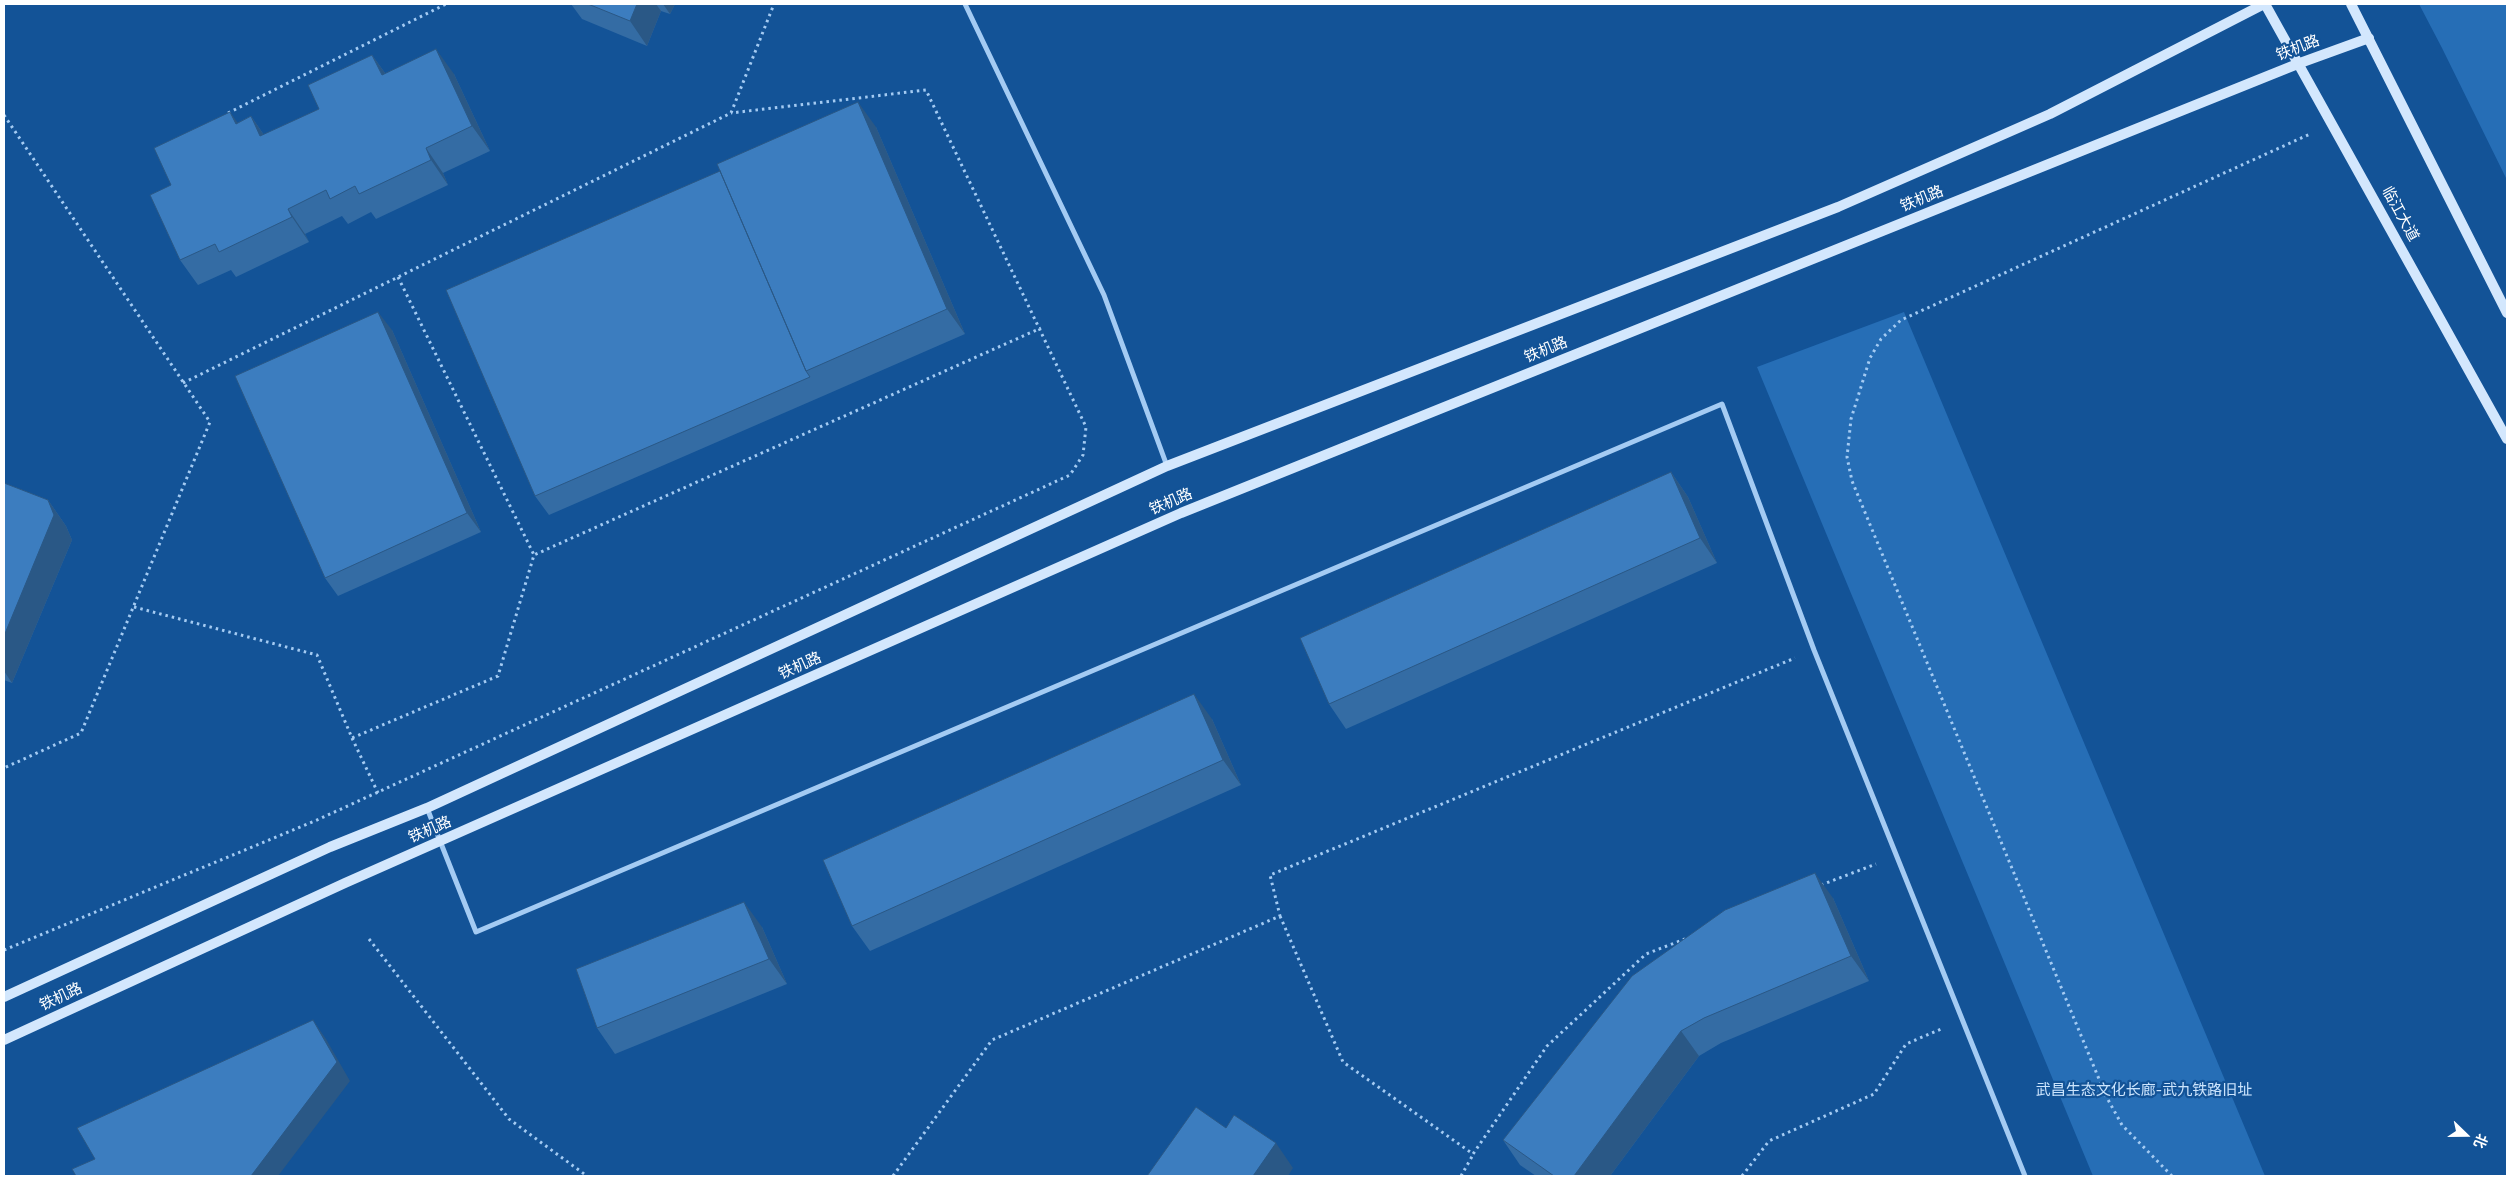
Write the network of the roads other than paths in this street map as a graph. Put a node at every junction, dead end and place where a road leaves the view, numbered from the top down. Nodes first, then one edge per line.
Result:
1 (965, 4) edge
2 (2265, 4) edge
3 (2351, 4) edge
4 (2369, 38) junction
5 (2300, 63) junction
6 (2507, 313) edge
7 (2507, 439) edge
8 (1167, 466) junction
9 (427, 808) junction
10 (441, 842) junction
11 (4, 997) edge
12 (4, 1040) edge
13 (2026, 1176) edge

1 - 8 street
2 - 5 main road, 临江大道
2 - 8 main road, 铁机路
3 - 4 main road
4 - 5 main road, 铁机路
4 - 6 main road
5 - 7 main road, 临江大道
5 - 10 main road, 铁机路
8 - 9 main road, 铁机路
9 - 10 street
9 - 11 main road, 铁机路
10 - 12 main road, 铁机路
10 - 13 street

